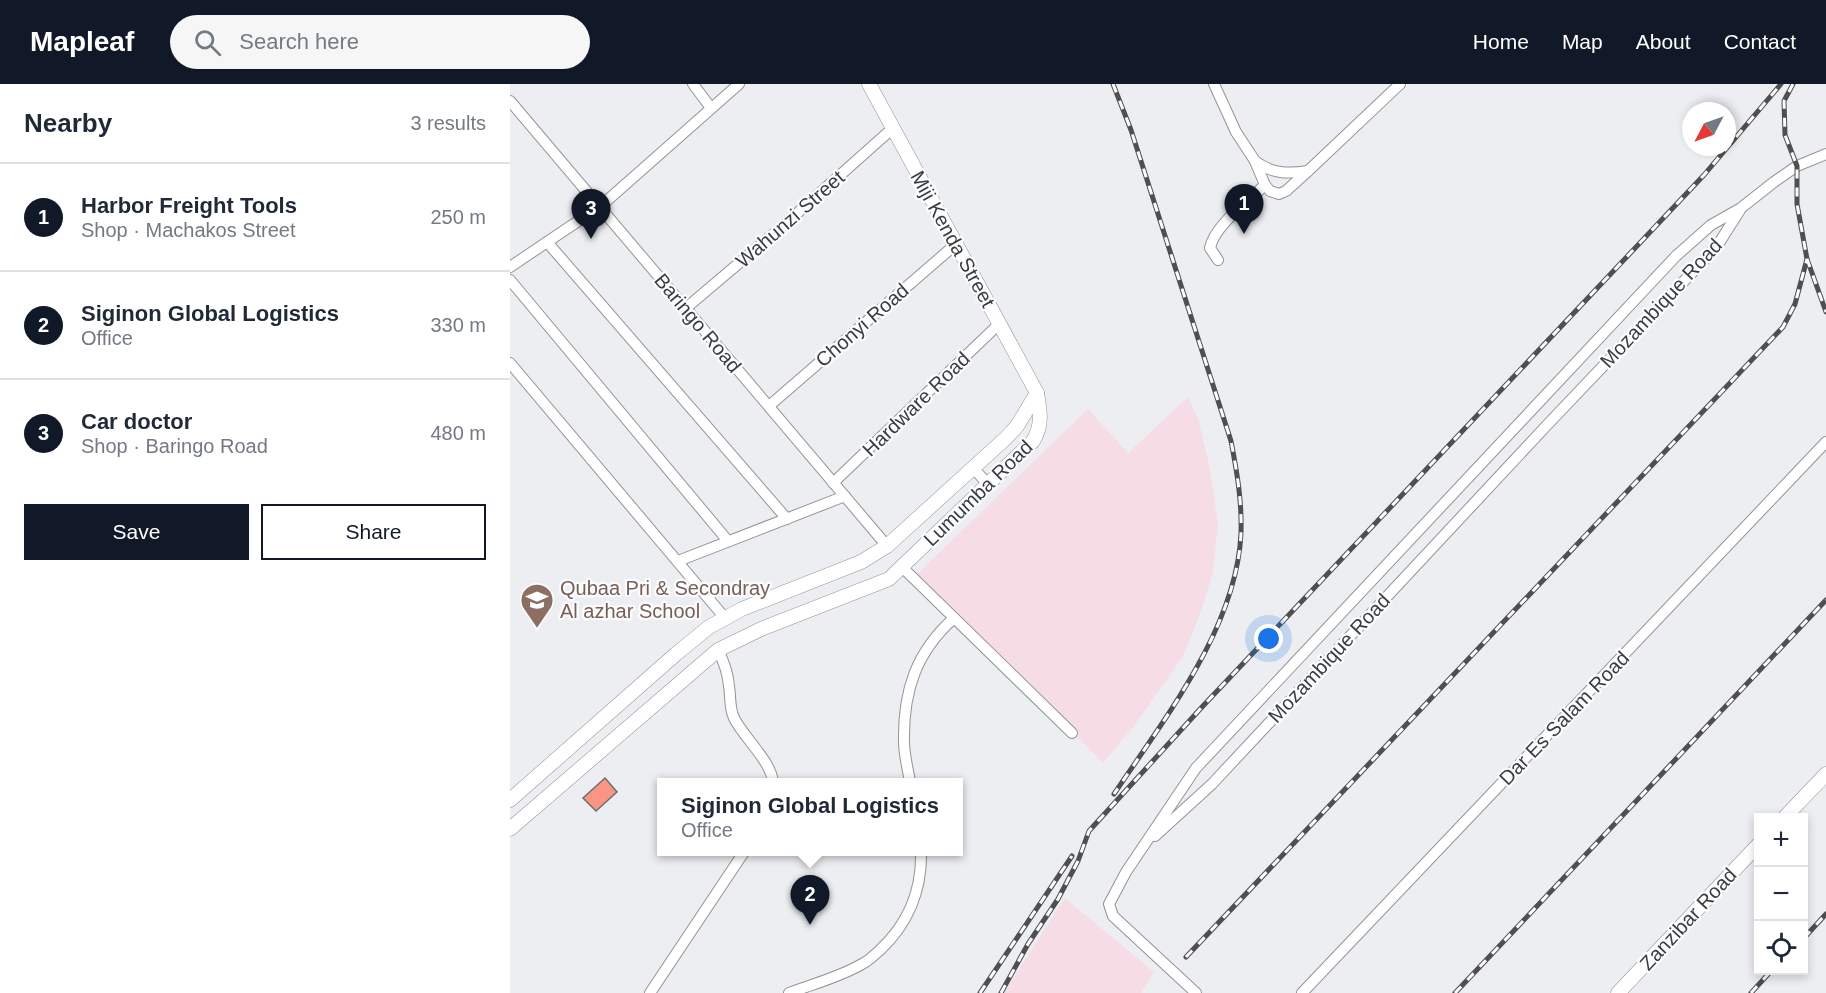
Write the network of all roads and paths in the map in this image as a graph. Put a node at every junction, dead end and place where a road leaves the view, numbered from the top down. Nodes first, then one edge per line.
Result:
1 (693, 84) edge
2 (739, 84) edge
3 (869, 84) edge
4 (1214, 84) edge
5 (1400, 84) edge
6 (510, 101) edge
7 (711, 108) junction
8 (893, 128) junction
9 (1826, 154) edge
10 (1255, 161) junction
11 (1308, 171) junction
12 (1265, 185) junction
13 (600, 206) junction
14 (1741, 208) junction
15 (547, 242) junction
16 (956, 244) junction
17 (1218, 260) dead end
18 (510, 267) edge
19 (510, 280) edge
20 (686, 308) junction
21 (999, 324) junction
22 (510, 363) edge
23 (1037, 393) junction
24 (769, 406) junction
25 (1826, 442) edge
26 (974, 469) junction
27 (833, 483) junction
28 (988, 484) junction
29 (845, 496) junction
30 (787, 519) junction
31 (729, 541) junction
32 (887, 546) junction
33 (678, 561) junction
34 (902, 567) junction
35 (725, 618) junction
36 (954, 618) junction
37 (718, 650) junction
38 (1072, 733) dead end
39 (1826, 774) edge
40 (773, 778) edge
41 (909, 778) edge
42 (510, 800) edge
43 (1789, 813) edge
44 (510, 829) edge
45 (1142, 848) junction
46 (1754, 849) edge
47 (741, 856) edge
48 (921, 856) edge
49 (650, 993) edge
50 (789, 993) edge
51 (1197, 993) edge
52 (1302, 993) edge
53 (1618, 993) edge

1 - 7 street
2 - 7 street
3 - 8 main road, Miji Kenda Street
4 - 10 street
5 - 11 street
6 - 13 street, Baringo Road
7 - 13 street
8 - 16 main road, Miji Kenda Street
8 - 20 street, Wahunzi Street
9 - 14 street
10 - 11 street
10 - 12 street
11 - 12 street
12 - 17 street
13 - 15 street
13 - 20 street, Baringo Road
14 - 45 street, Mozambique Road
14 - 45 street, Mozambique Road
15 - 18 street
15 - 30 street
16 - 21 main road, Miji Kenda Street
16 - 24 street, Chonyi Road
19 - 31 street
20 - 24 street, Baringo Road
21 - 23 main road, Miji Kenda Street
21 - 27 street, Hardware Road
22 - 33 street
23 - 26 main road, Lumumba Road
23 - 28 main road, Lumumba Road
24 - 27 street, Baringo Road
25 - 52 street, Dar Es Salam Road
26 - 28 street
26 - 32 main road, Lumumba Road
27 - 29 street, Baringo Road
28 - 34 main road, Lumumba Road
29 - 30 street
29 - 32 street, Baringo Road
30 - 31 street
31 - 33 street
32 - 35 main road, Lumumba Road
33 - 35 street
34 - 36 street
34 - 37 main road, Lumumba Road
35 - 42 main road, Lumumba Road
36 - 38 street
36 - 41 street
37 - 40 street
37 - 44 main road, Lumumba Road
39 - 43 main road
45 - 51 street, Mozambique Road
46 - 53 main road, Zanzibar Road
47 - 49 street
48 - 50 street

